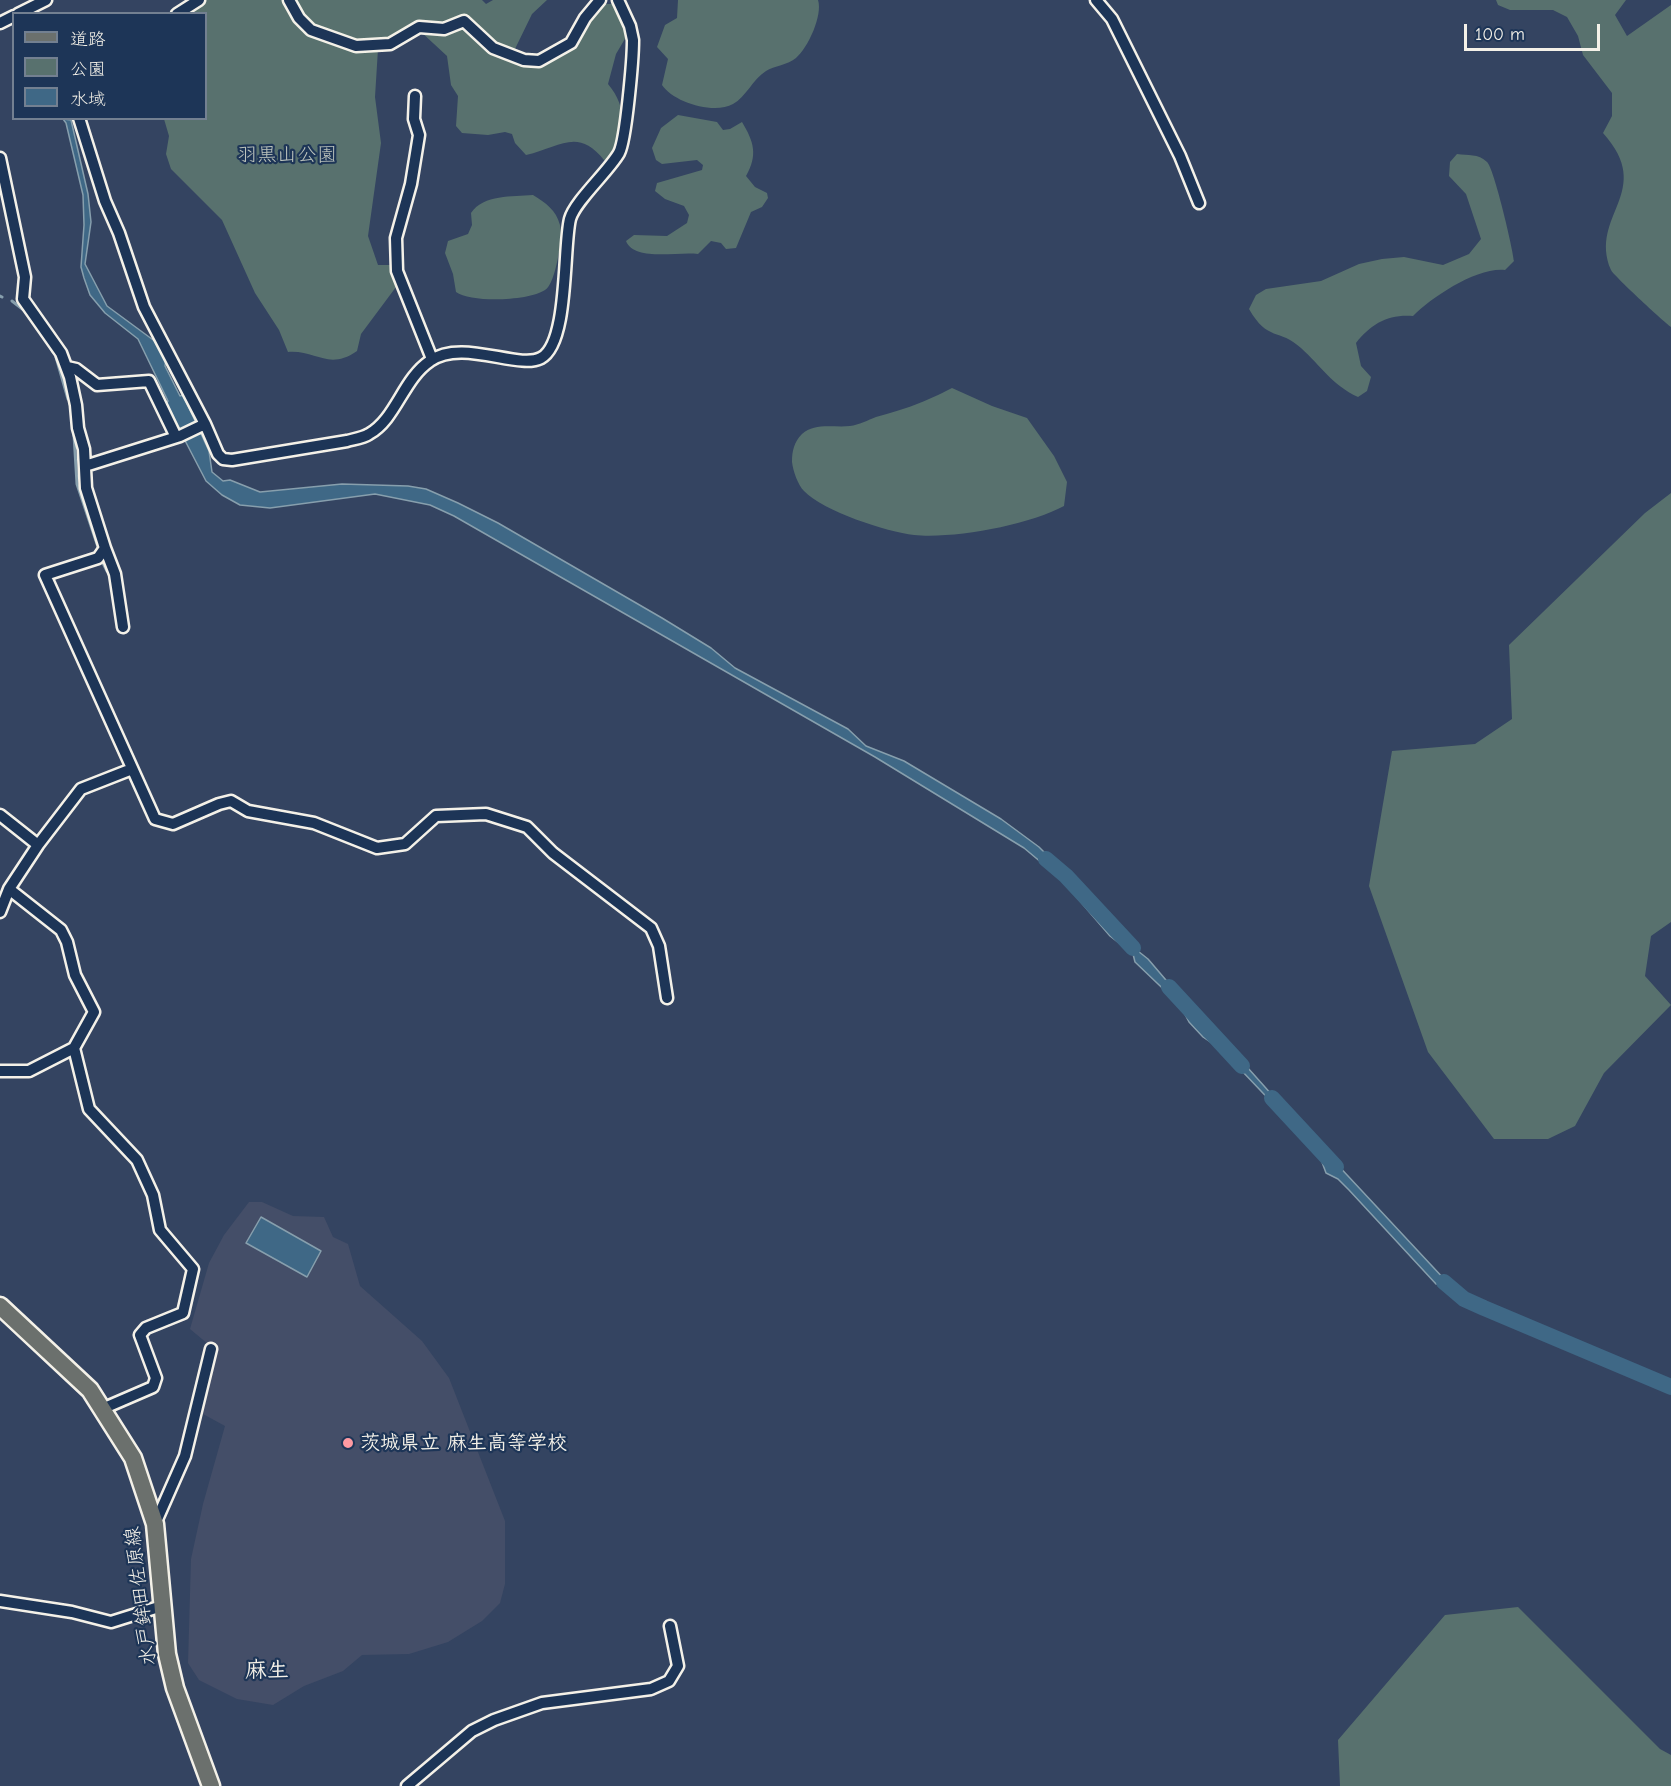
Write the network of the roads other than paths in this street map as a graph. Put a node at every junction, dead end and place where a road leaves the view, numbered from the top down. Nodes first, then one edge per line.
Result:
1 (46, 0) edge
2 (200, 0) edge
3 (289, 0) edge
4 (600, 0) edge
5 (618, 0) edge
6 (1096, 0) edge
7 (22, 12) edge
8 (180, 12) edge
9 (415, 96) dead end
10 (80, 120) edge
11 (0, 158) edge
12 (1199, 203) dead end
13 (432, 359) junction
14 (67, 368) junction
15 (203, 425) junction
16 (178, 436) junction
17 (85, 466) junction
18 (105, 548) junction
19 (123, 627) dead end
20 (132, 769) junction
21 (0, 815) edge
22 (38, 845) junction
23 (9, 889) junction
24 (0, 912) edge
25 (667, 998) dead end
26 (74, 1048) junction
27 (0, 1071) edge
28 (0, 1306) edge
29 (211, 1349) dead end
30 (102, 1409) junction
31 (155, 1524) junction
32 (0, 1601) edge
33 (162, 1606) junction
34 (670, 1626) dead end
35 (211, 1786) edge
36 (407, 1786) edge

1 - 7 street
2 - 8 street
3 - 4 street
5 - 13 street
6 - 12 street
9 - 13 street
10 - 15 street
11 - 14 street
13 - 15 street
14 - 16 street
14 - 17 street
15 - 16 street
16 - 17 street
17 - 18 street
18 - 19 street
18 - 20 street
20 - 22 street
20 - 25 street
21 - 22 street
22 - 23 street
23 - 24 street
23 - 26 street
26 - 27 street
26 - 30 street
28 - 30 main road, 水戸鉾田佐原線
29 - 31 street
30 - 31 main road, 水戸鉾田佐原線
31 - 33 main road, 水戸鉾田佐原線
32 - 33 street
33 - 35 main road, 水戸鉾田佐原線
34 - 36 street

